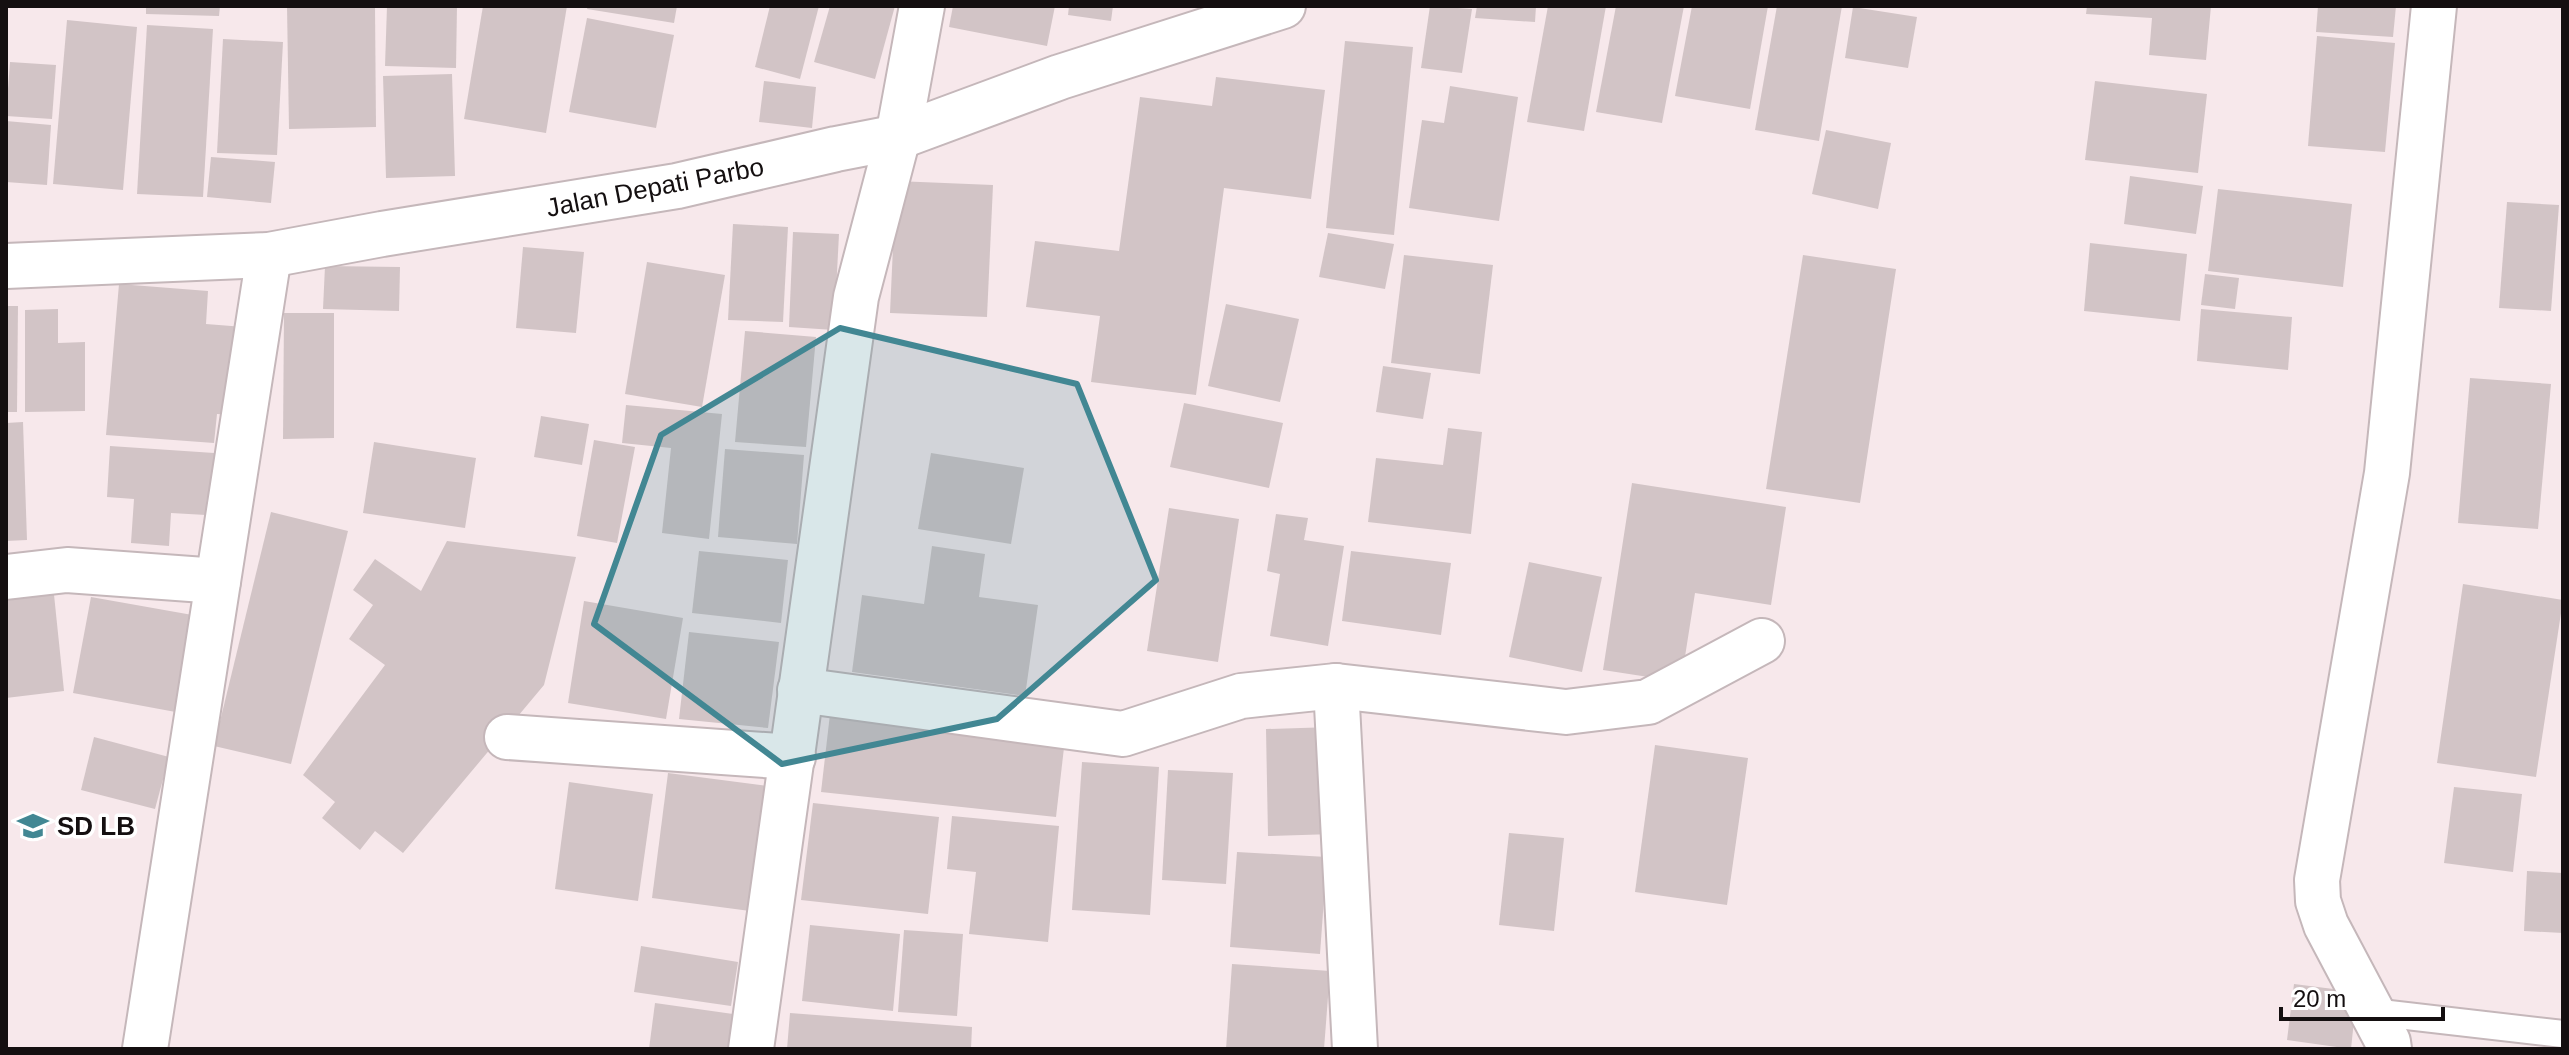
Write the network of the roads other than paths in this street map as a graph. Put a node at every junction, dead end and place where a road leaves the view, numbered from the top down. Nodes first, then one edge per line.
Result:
1 (922, 6) edge
2 (1283, 6) edge
3 (2434, 6) edge
4 (898, 137) junction
5 (269, 255) junction
6 (6, 266) edge
7 (6, 577) edge
8 (218, 581) junction
9 (1762, 641) dead end
10 (1336, 686) junction
11 (800, 690) junction
12 (507, 737) dead end
13 (793, 757) junction
14 (2380, 1030) edge
15 (2563, 1034) edge
16 (145, 1049) edge
17 (751, 1049) edge
18 (1355, 1049) edge

1 - 4 street
2 - 4 street, Jalan Depati Parbo
3 - 14 street
4 - 5 street, Jalan Depati Parbo
4 - 11 street
5 - 6 street, Jalan Depati Parbo
5 - 8 street
7 - 8 street
8 - 16 street
9 - 10 street
10 - 11 street
10 - 18 street
11 - 13 street
12 - 13 street
13 - 17 street
14 - 15 lane

